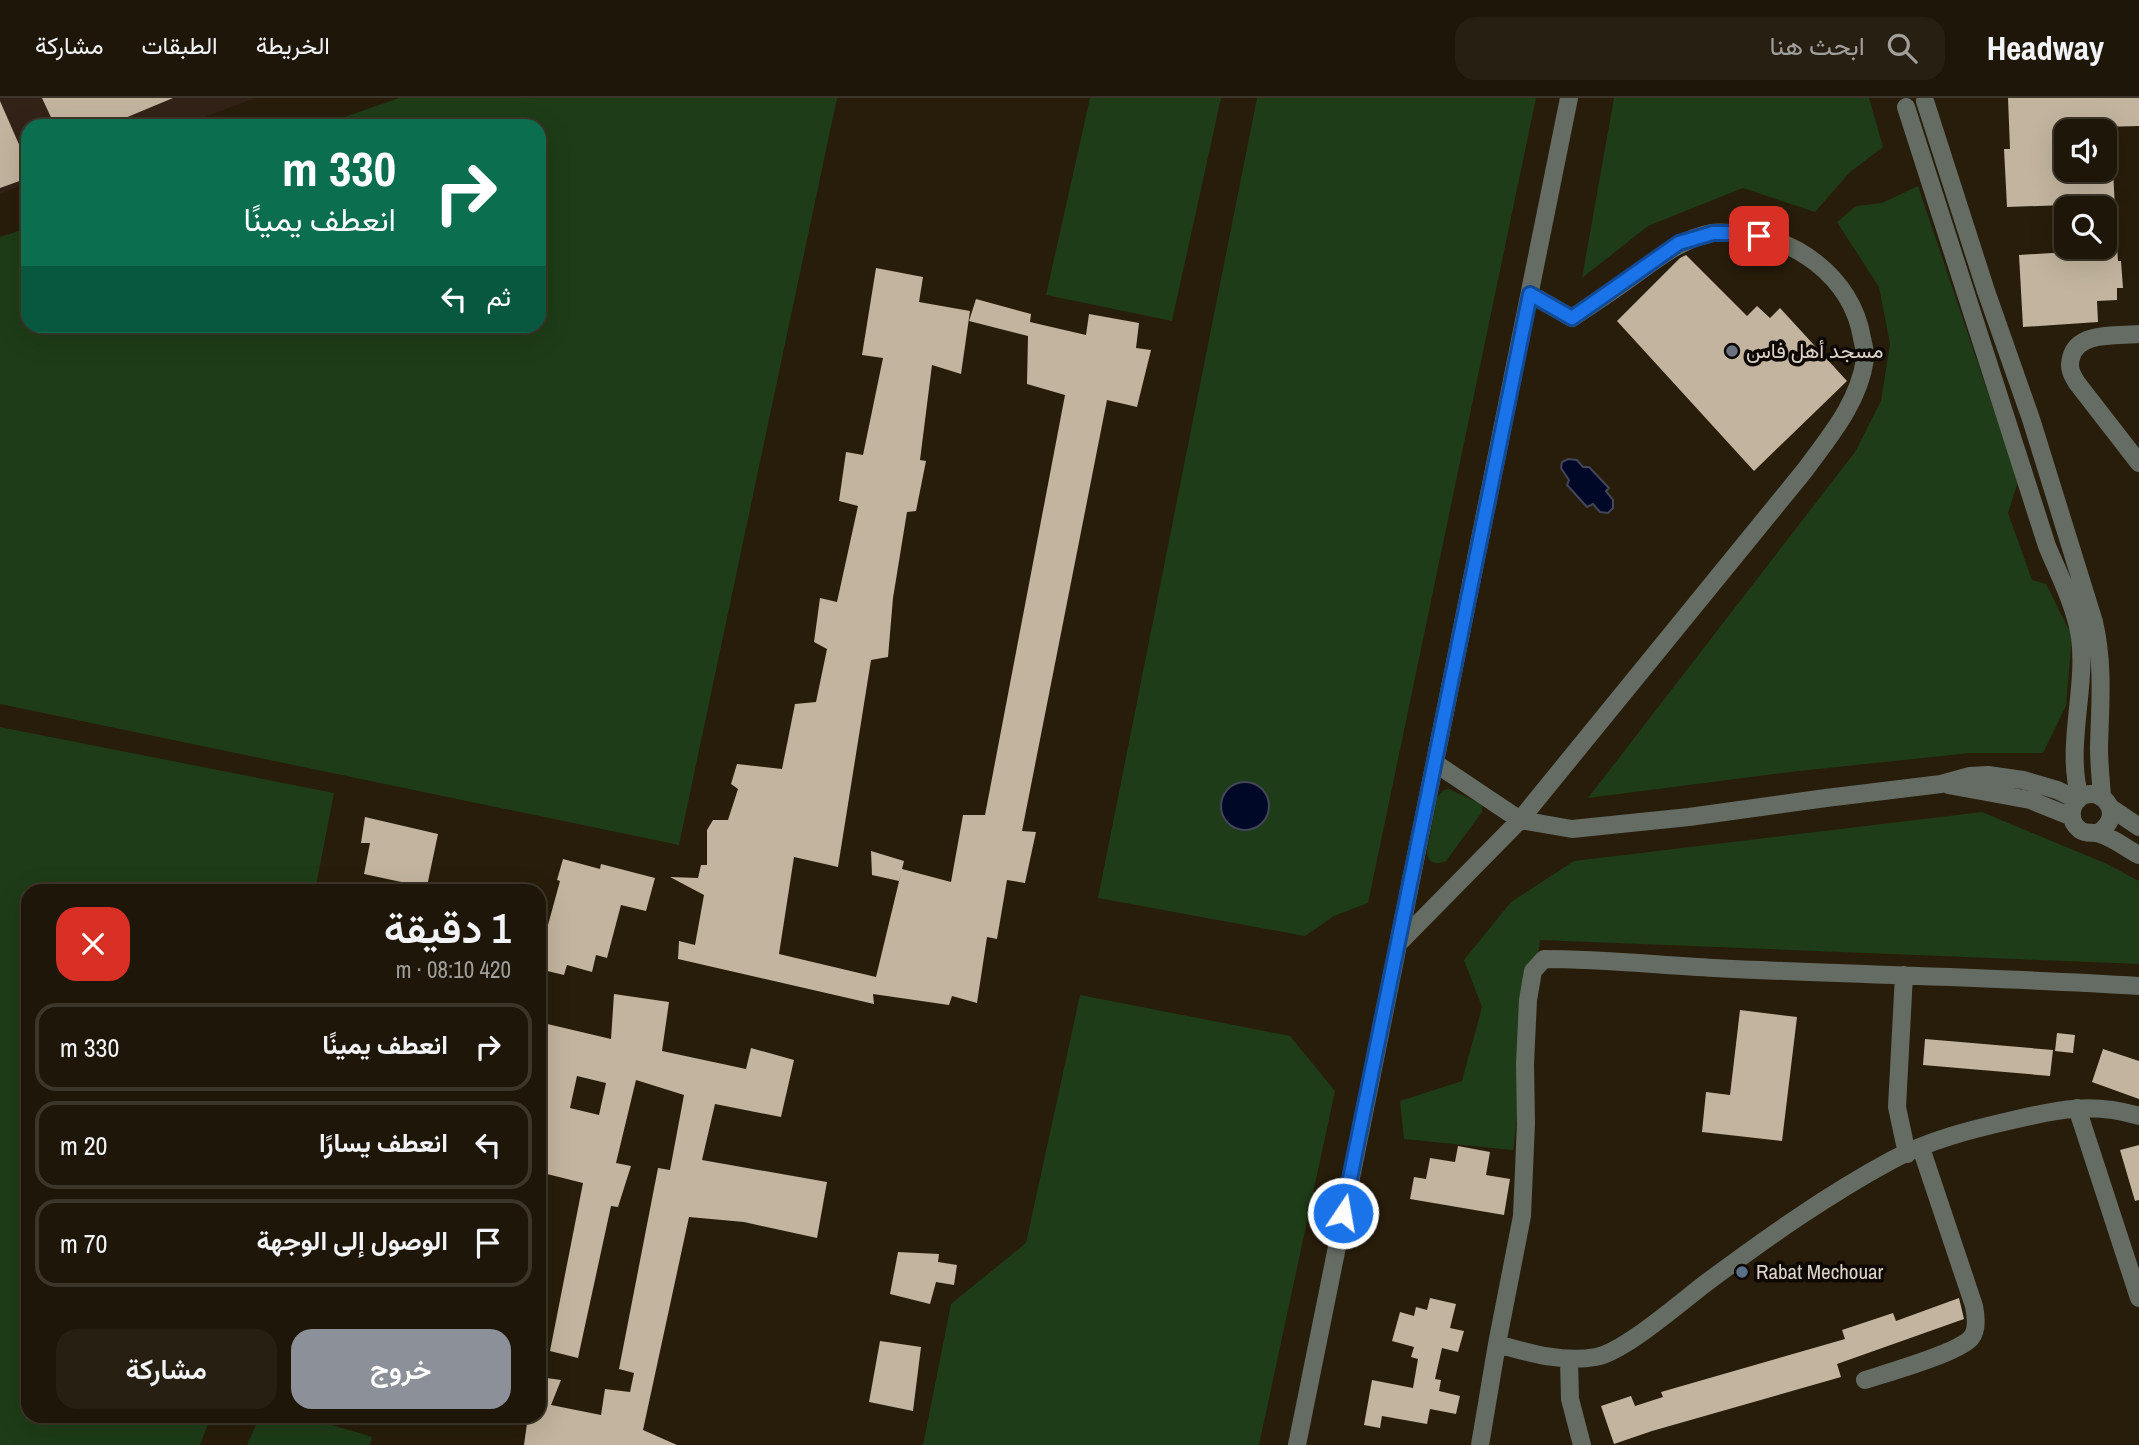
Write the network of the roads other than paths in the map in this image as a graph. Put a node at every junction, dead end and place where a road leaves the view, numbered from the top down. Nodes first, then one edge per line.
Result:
1 (1569, 98) edge
2 (1925, 99) edge
3 (1901, 102) edge
4 (1530, 294) junction
5 (2139, 334) edge
6 (2139, 463) edge
7 (1435, 763) junction
8 (2106, 803) junction
9 (2076, 805) junction
10 (1520, 820) junction
11 (2139, 827) edge
12 (2098, 833) junction
13 (2139, 855) edge
14 (1398, 944) junction
15 (1905, 975) junction
16 (2139, 986) edge
17 (2077, 1108) junction
18 (2139, 1116) edge
19 (1914, 1151) junction
20 (2139, 1298) edge
21 (1497, 1344) junction
22 (1569, 1359) junction
23 (1865, 1380) dead end
24 (1297, 1445) edge
25 (1480, 1445) edge
26 (1582, 1445) edge

1 - 4 street
2 - 3 street
2 - 8 street
3 - 9 street
4 - 7 street
4 - 10 street
5 - 6 street
7 - 10 street
7 - 14 street
8 - 9 street
8 - 11 street
8 - 12 street
9 - 10 street
9 - 12 street
10 - 14 street
12 - 13 street
14 - 24 street
15 - 16 street
15 - 19 street
15 - 21 street
17 - 18 street
17 - 19 street
17 - 20 street
19 - 22 street
19 - 23 street
21 - 22 street
21 - 25 street
22 - 26 street

